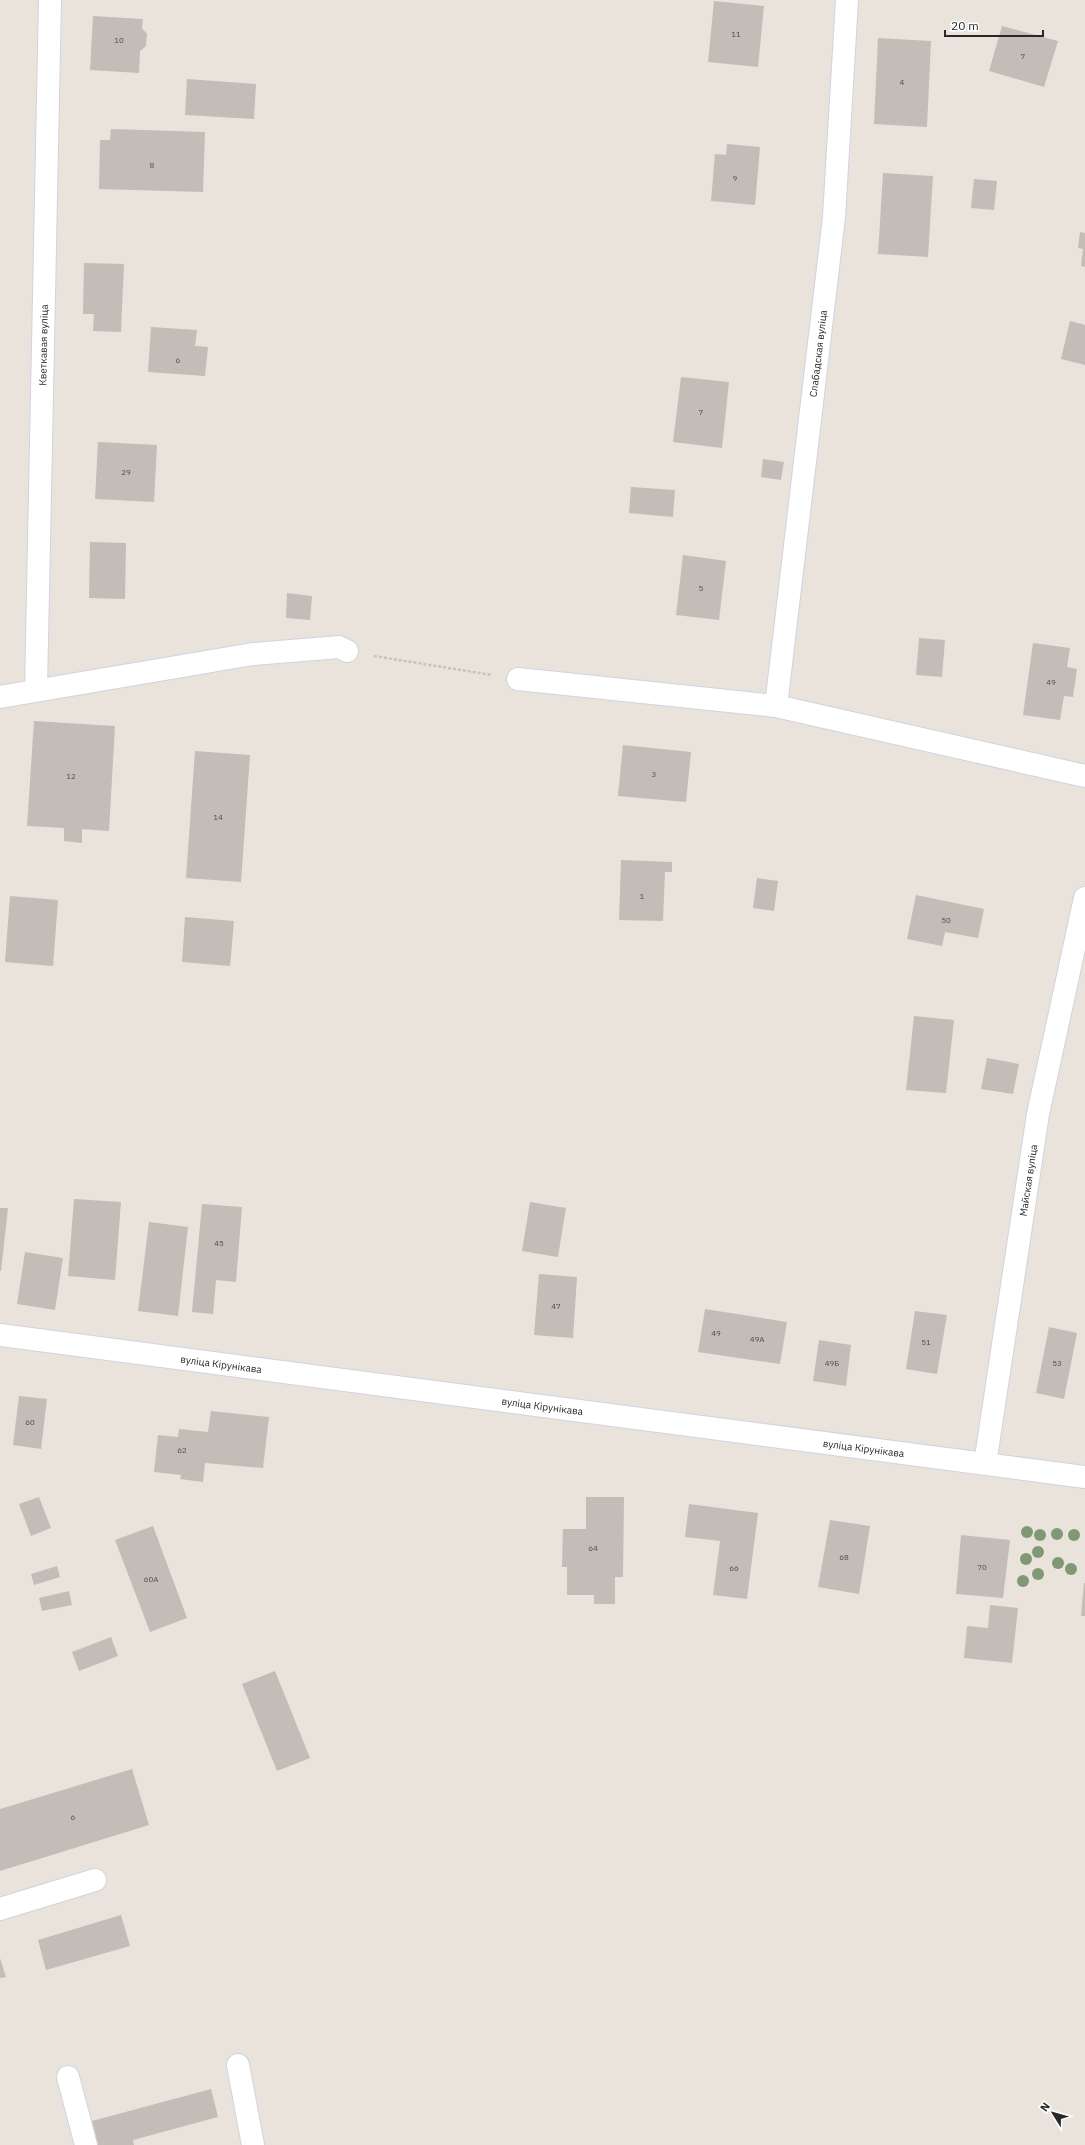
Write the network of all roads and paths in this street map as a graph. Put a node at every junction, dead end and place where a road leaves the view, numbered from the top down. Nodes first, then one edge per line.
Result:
1 (50, 0) edge
2 (847, 0) edge
3 (347, 651) joint
4 (518, 679) joint
5 (36, 690) junction
6 (0, 697) edge
7 (776, 706) junction
8 (1085, 776) edge
9 (1085, 898) edge
10 (0, 1335) edge
11 (985, 1464) junction
12 (1085, 1477) edge
13 (95, 1880) dead end
14 (0, 1909) edge
15 (238, 2065) dead end
16 (68, 2077) dead end
17 (86, 2145) edge
18 (253, 2145) edge

1 - 5 street, Кветкавая вуліца
2 - 7 street, Слабадская вуліца
3 - 4 path
3 - 5 street
4 - 7 street
5 - 6 street
7 - 8 street
9 - 11 street, Майская вуліца
10 - 11 street, вуліца Кірунікава
11 - 12 street, вуліца Кірунікава
13 - 14 street
15 - 18 street
16 - 17 street

